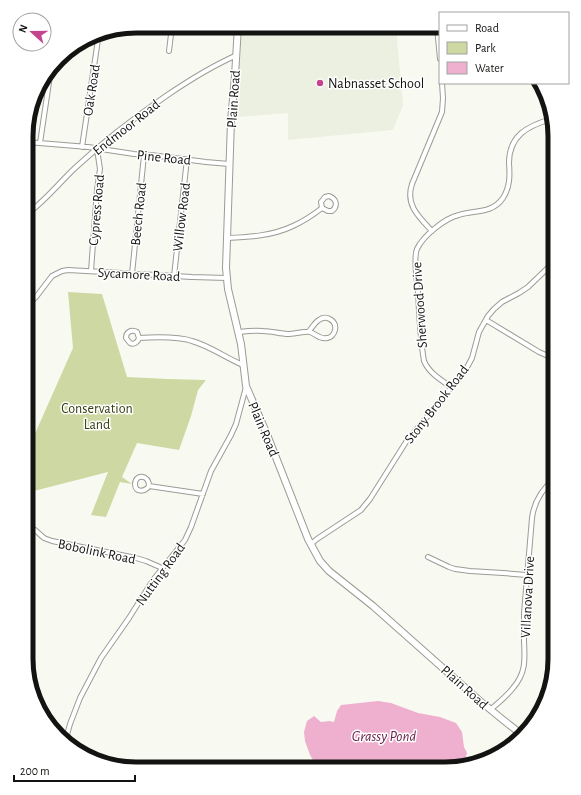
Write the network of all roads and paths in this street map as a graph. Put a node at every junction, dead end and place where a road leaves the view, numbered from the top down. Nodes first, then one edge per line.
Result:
1 (171, 33) edge
2 (238, 33) edge
3 (438, 33) edge
4 (98, 41) edge
5 (439, 48) edge
6 (169, 51) dead end
7 (237, 55) junction
8 (49, 81) edge
9 (442, 84) edge
10 (547, 121) edge
11 (33, 142) edge
12 (40, 143) junction
13 (82, 147) junction
14 (97, 149) junction
15 (144, 154) junction
16 (187, 159) junction
17 (229, 164) junction
18 (322, 208) dead end
19 (33, 209) edge
20 (432, 231) junction
21 (226, 238) junction
22 (548, 268) edge
23 (91, 271) junction
24 (132, 274) junction
25 (174, 276) junction
26 (227, 278) junction
27 (33, 300) edge
28 (486, 320) junction
29 (238, 332) junction
30 (309, 332) junction
31 (139, 338) dead end
32 (548, 356) edge
33 (243, 365) junction
34 (246, 386) junction
35 (451, 388) junction
36 (251, 399) junction
37 (243, 402) junction
38 (149, 486) dead end
39 (548, 486) edge
40 (203, 494) junction
41 (35, 530) dead end
42 (311, 544) junction
43 (428, 557) dead end
44 (162, 568) junction
45 (526, 575) junction
46 (490, 710) junction
47 (518, 731) edge
48 (67, 735) edge

1 - 6 street
2 - 7 main road, Plain Road
3 - 5 street
4 - 13 street, Oak Road
7 - 14 street, Endmoor Road
7 - 17 main road, Plain Road
8 - 12 street
9 - 20 street
10 - 20 street, Sherwood Drive
11 - 12 street, Pine Road
12 - 13 street, Pine Road
13 - 14 street, Pine Road
14 - 15 street, Pine Road
14 - 19 street, Endmoor Road
14 - 23 street, Cypress Road
15 - 16 street, Pine Road
15 - 24 street, Beech Road
16 - 17 street, Pine Road
16 - 25 street, Willow Road
17 - 21 main road, Plain Road
18 - 21 street
20 - 35 street, Sherwood Drive
21 - 26 main road, Plain Road
22 - 28 street, Stony Brook Road
23 - 24 street, Sycamore Road
23 - 27 street, Sycamore Road
24 - 25 street, Sycamore Road
25 - 26 street, Sycamore Road
26 - 29 main road, Plain Road
28 - 32 street
28 - 35 street, Stony Brook Road
29 - 30 street
29 - 33 main road, Plain Road
30 - 30 street
31 - 33 street
33 - 34 main road, Plain Road
34 - 36 main road, Plain Road
34 - 37 street, Nutting Road
35 - 42 street, Stony Brook Road
36 - 37 street
36 - 42 main road, Plain Road
37 - 40 street, Nutting Road
38 - 40 street
39 - 45 street, Villanova Drive
40 - 44 street, Nutting Road
41 - 44 street, Bobolink Road
42 - 46 main road, Plain Road
43 - 45 street
44 - 48 street, Nutting Road
45 - 46 street, Villanova Drive
46 - 47 main road, Plain Road

